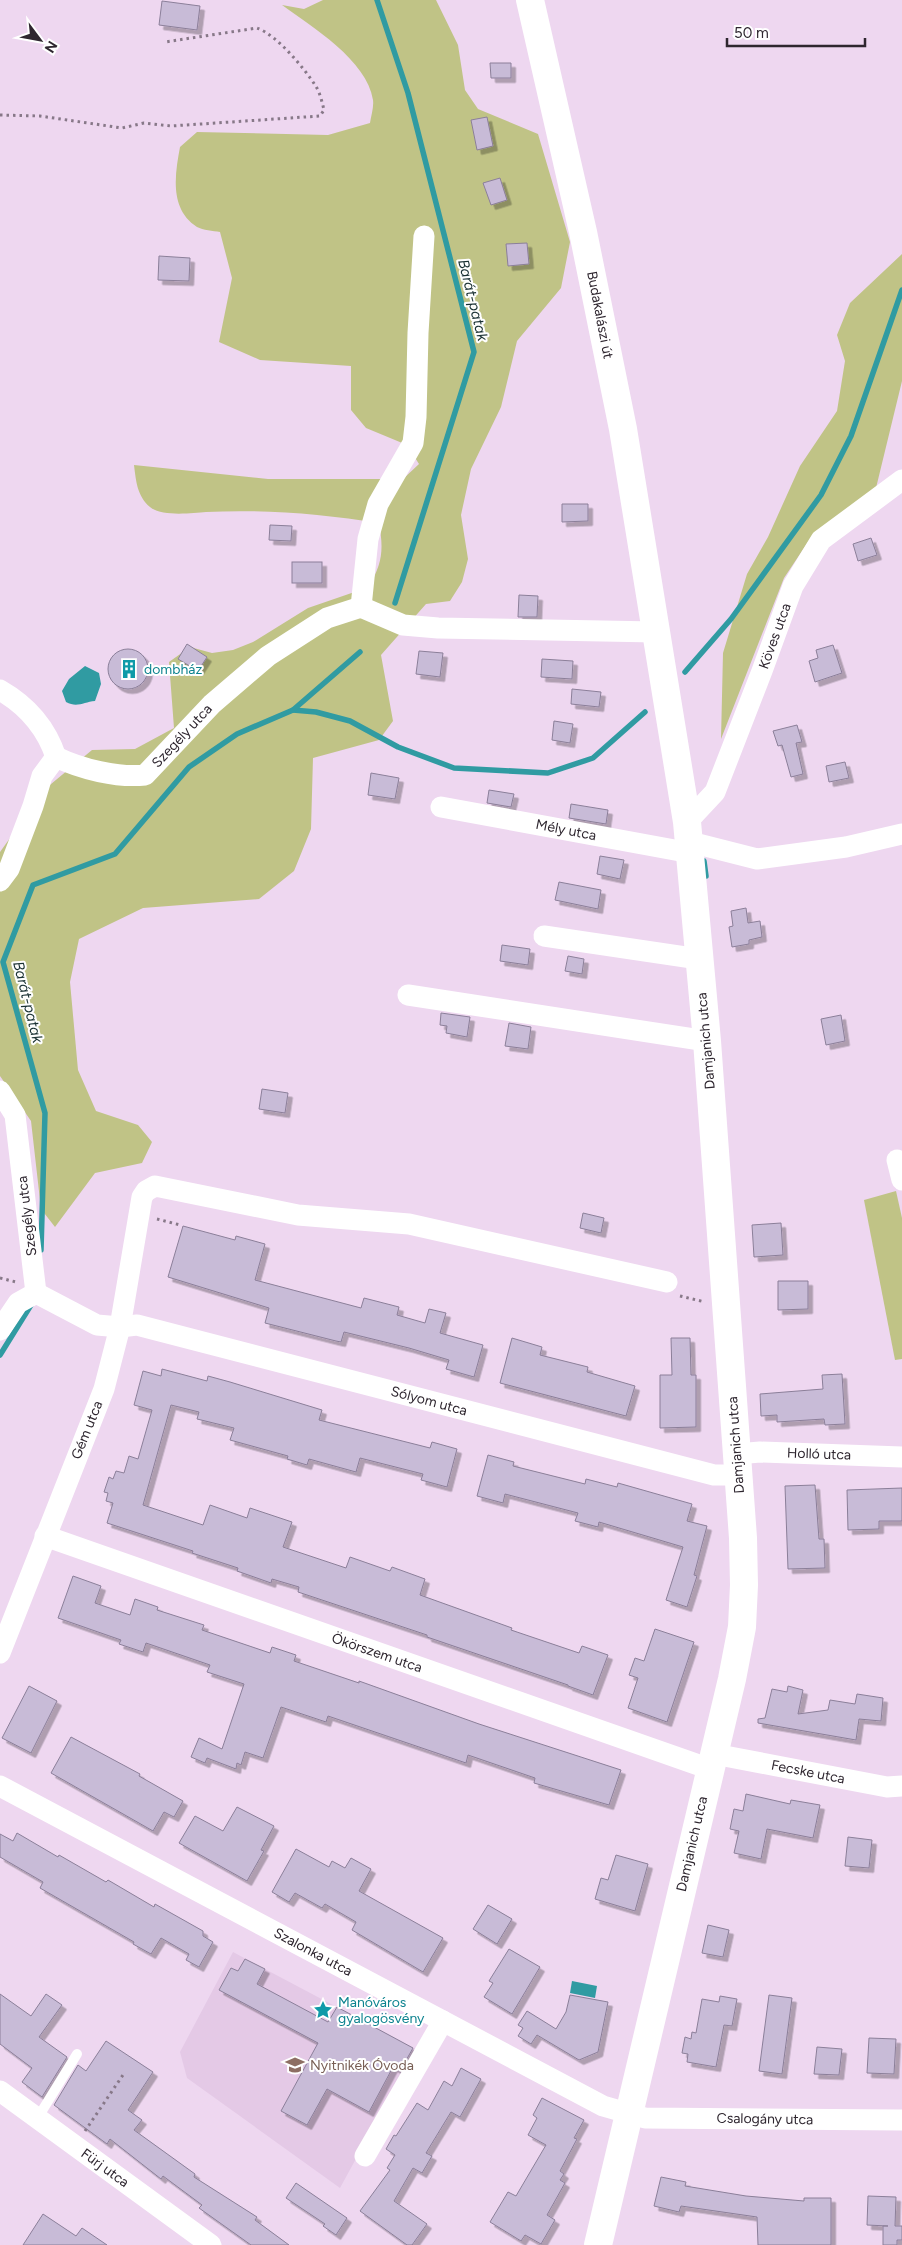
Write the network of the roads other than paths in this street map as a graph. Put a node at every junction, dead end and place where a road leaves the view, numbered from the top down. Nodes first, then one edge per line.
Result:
1 (530, 0) edge
2 (424, 236) dead end
3 (902, 480) edge
4 (362, 607) junction
5 (656, 632) junction
6 (0, 690) edge
7 (56, 756) junction
8 (440, 807) dead end
9 (902, 834) edge
10 (689, 839) junction
11 (0, 881) edge
12 (544, 936) dead end
13 (699, 959) junction
14 (408, 995) dead end
15 (707, 1041) junction
16 (0, 1091) edge
17 (897, 1160) dead end
18 (902, 1180) edge
19 (667, 1282) road end
20 (36, 1293) junction
21 (120, 1327) junction
22 (0, 1330) edge
23 (902, 1457) edge
24 (738, 1464) junction
25 (45, 1536) junction
26 (0, 1653) edge
27 (712, 1761) junction
28 (0, 1786) edge
29 (902, 1786) edge
30 (443, 2021) junction
31 (77, 2054) dead end
32 (0, 2091) edge
33 (628, 2114) junction
34 (37, 2119) junction
35 (902, 2120) edge
36 (365, 2156) dead end
37 (211, 2245) edge
38 (598, 2245) edge

1 - 5 main road, Budakalászi út
2 - 4 street
3 - 10 street, Köves utca
4 - 5 street
4 - 7 street, Szegély utca
5 - 10 main road, Damjanich utca
6 - 7 street
7 - 11 street
8 - 10 street, Mély utca
9 - 10 street, Mély utca
10 - 13 main road, Damjanich utca
12 - 13 street
13 - 15 main road, Damjanich utca
14 - 15 street
15 - 24 main road, Damjanich utca
16 - 20 street, Szegély utca
17 - 18 street
19 - 21 street, Gém utca
20 - 21 street, Sólyom utca
20 - 22 street
21 - 24 street, Sólyom utca
21 - 25 street, Gém utca
23 - 24 street, Holló utca
24 - 27 main road, Damjanich utca
25 - 26 street, Gém utca
25 - 27 street, Ökörszem utca
27 - 29 street, Fecske utca
27 - 33 main road, Damjanich utca
28 - 30 street, Szalonka utca
30 - 33 street, Szalonka utca
30 - 36 street
31 - 34 lane
32 - 34 street, Fürj utca
33 - 35 street, Csalogány utca
33 - 38 main road, Damjanich utca
34 - 37 street, Fürj utca

